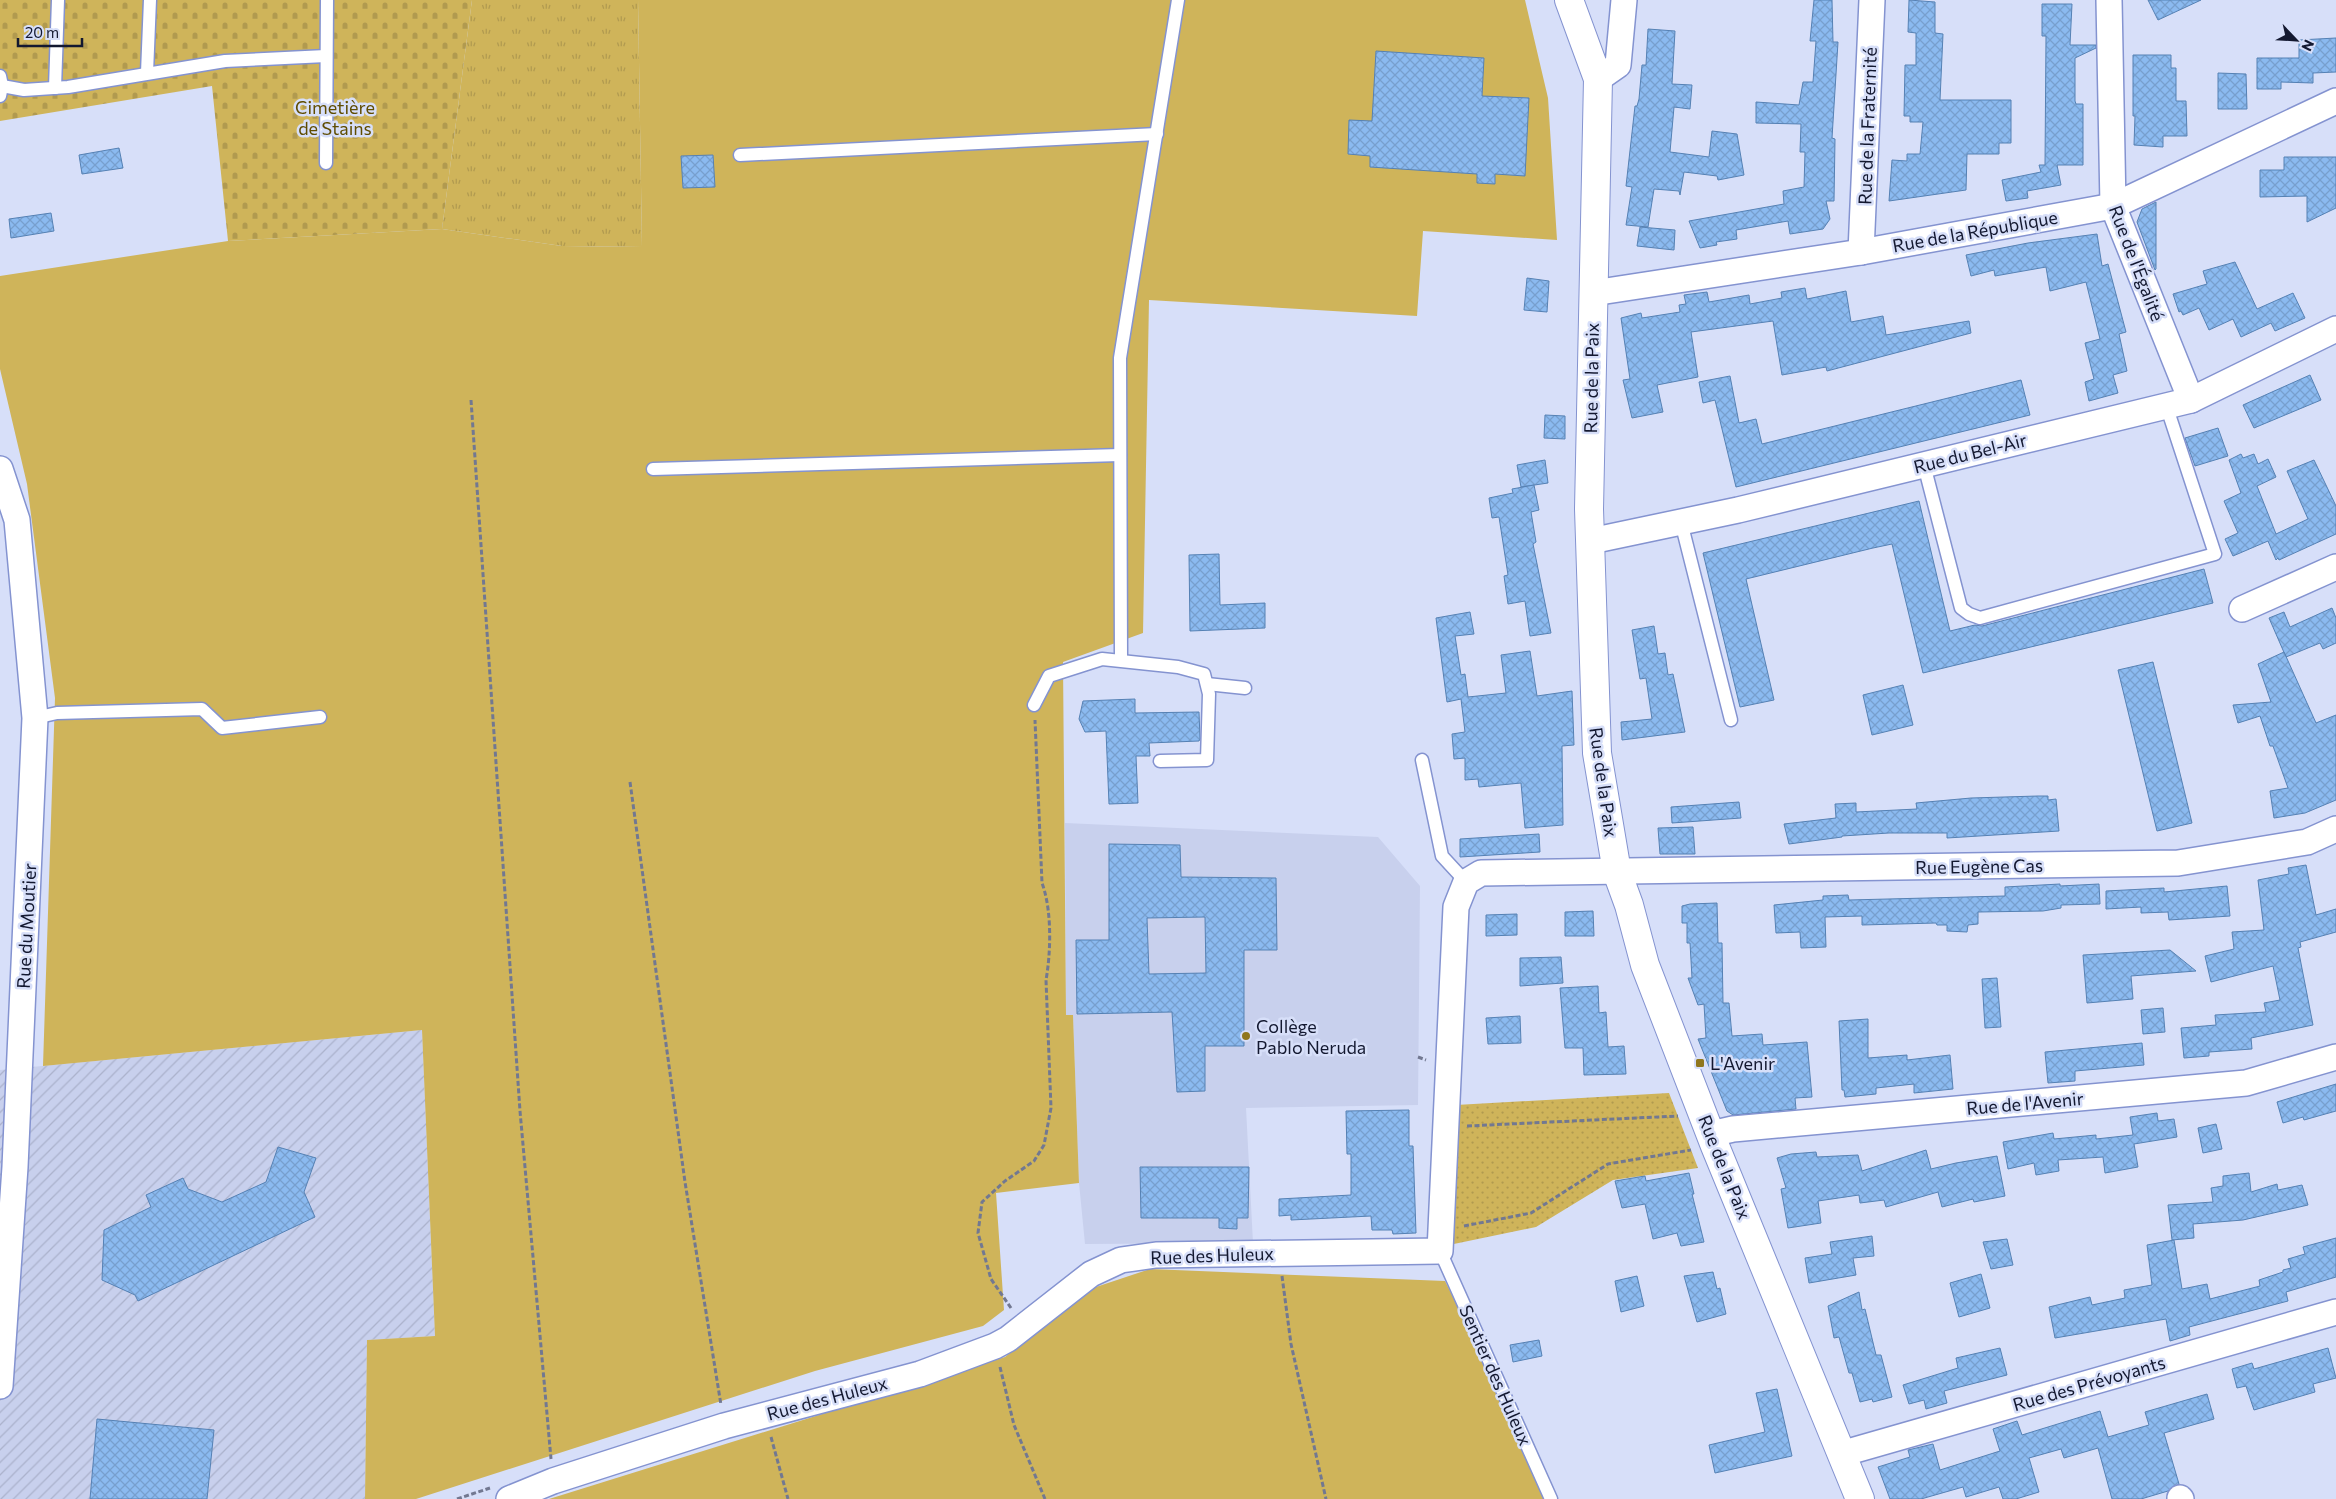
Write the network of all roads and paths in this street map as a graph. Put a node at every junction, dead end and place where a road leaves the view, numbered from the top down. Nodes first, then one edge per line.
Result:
1 (58, 0) edge
2 (150, 0) edge
3 (326, 0) edge
4 (1178, 0) edge
5 (1569, 0) edge
6 (1624, 0) edge
7 (1872, 0) edge
8 (2109, 0) edge
9 (326, 56) junction
10 (147, 73) junction
11 (1598, 79) junction
12 (1, 86) edge
13 (55, 88) junction
14 (2336, 101) edge
15 (1157, 134) junction
16 (740, 155) dead end
17 (326, 163) dead end
18 (2113, 206) junction
19 (1862, 252) junction
20 (1593, 293) junction
21 (2336, 328) edge
22 (471, 400) dead end
23 (2191, 400) junction
24 (2166, 406) junction
25 (1120, 455) junction
26 (1924, 464) junction
27 (0, 469) edge
28 (653, 469) dead end
29 (1681, 522) junction
30 (1591, 541) junction
31 (2336, 567) edge
32 (2242, 609) dead end
33 (1121, 660) junction
34 (1206, 684) junction
35 (1245, 688) dead end
36 (1034, 705) joint
37 (320, 717) dead end
38 (36, 718) junction
39 (1731, 720) dead end
40 (1160, 760) dead end
41 (1422, 760) dead end
42 (630, 782) dead end
43 (2336, 829) edge
44 (1617, 872) junction
45 (1466, 882) junction
46 (2336, 1057) edge
47 (1445, 1127) junction
48 (1710, 1131) junction
49 (1441, 1240) junction
50 (1280, 1253) junction
51 (2336, 1312) edge
52 (1029, 1322) junction
53 (996, 1346) junction
54 (0, 1382) edge
55 (765, 1415) junction
56 (724, 1426) junction
57 (1841, 1454) junction
58 (553, 1481) junction
59 (509, 1499) edge
60 (788, 1499) edge
61 (1044, 1499) edge
62 (1326, 1499) edge
63 (1551, 1499) edge
64 (1860, 1499) edge

1 - 13 lane
2 - 10 lane
3 - 9 lane
4 - 15 lane
5 - 11 street
6 - 11 street
7 - 19 street, Rue de la Fraternité
8 - 18 street, Rue de l'Égalité
9 - 10 lane
9 - 17 lane
10 - 13 lane
11 - 20 street, Rue de la Paix
12 - 13 lane
14 - 18 street, Rue de la République
15 - 16 lane
15 - 25 lane
18 - 19 street, Rue de la République
18 - 23 street, Rue de l'Égalité
19 - 20 street, Rue de la République
20 - 30 street, Rue de la Paix
21 - 23 street, Rue du Bel-Air
22 - 58 path
23 - 24 street, Rue du Bel-Air
24 - 26 street, Rue du Bel-Air
24 - 26 lane
25 - 28 lane
25 - 33 lane
26 - 29 street, Rue du Bel-Air
27 - 38 street, Rue du Moutier
29 - 30 street, Rue du Bel-Air
29 - 39 lane
30 - 44 street, Rue de la Paix
31 - 32 street
33 - 34 lane
33 - 36 lane
34 - 35 lane
34 - 40 lane
36 - 52 path
37 - 38 lane
38 - 54 street, Rue du Moutier
41 - 45 lane
42 - 56 path
43 - 44 street, Rue Eugène Cas
44 - 45 street
44 - 48 street, Rue de la Paix
45 - 47 street
46 - 48 street, Rue de l'Avenir
47 - 48 path
47 - 49 street
48 - 49 path
48 - 57 street, Rue de la Paix
49 - 50 street, Rue des Huleux
49 - 63 lane, Sentier des Huleux
50 - 52 street, Rue des Huleux
50 - 62 path
51 - 57 street, Rue des Prévoyants
52 - 53 street, Rue des Huleux
53 - 55 street, Rue des Huleux
53 - 61 path
55 - 56 street, Rue des Huleux
55 - 60 path
56 - 58 street, Rue des Huleux
57 - 64 street, Rue de la Paix
58 - 59 street, Rue des Huleux

